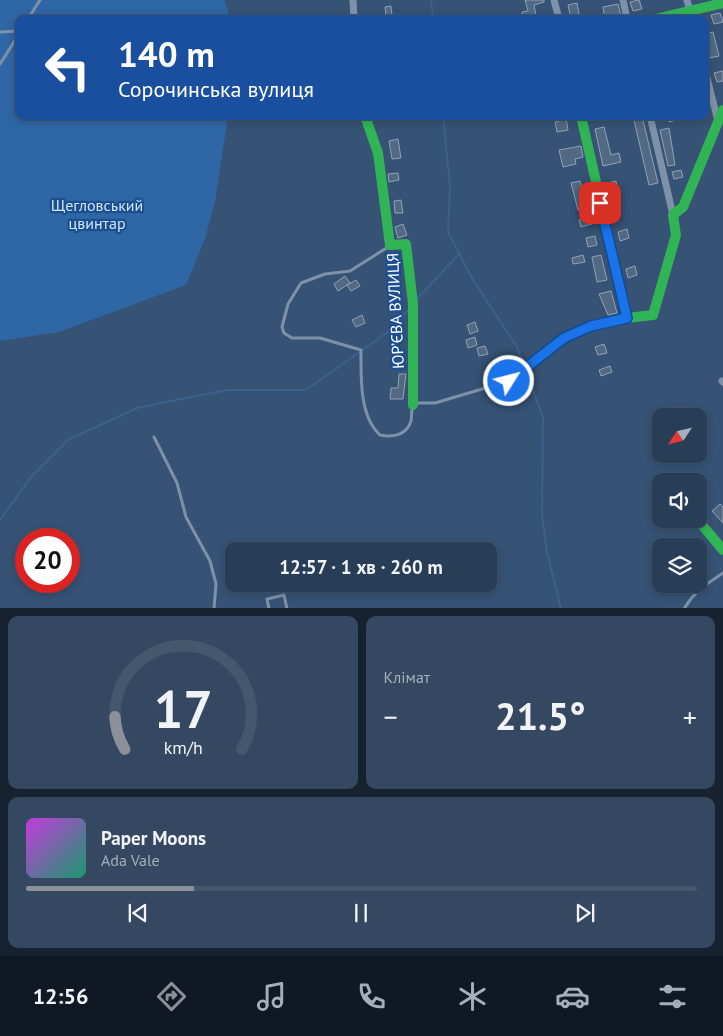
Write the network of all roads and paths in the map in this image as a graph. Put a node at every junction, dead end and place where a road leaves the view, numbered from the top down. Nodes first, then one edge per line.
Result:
1 (40, 0) edge
2 (353, 0) edge
3 (554, 0) edge
4 (623, 0) edge
5 (687, 0) edge
6 (723, 3) edge
7 (31, 15) edge
8 (354, 15) edge
9 (558, 15) edge
10 (626, 15) edge
11 (691, 15) edge
12 (0, 32) edge
13 (15, 32) edge
14 (15, 39) edge
15 (0, 64) edge
16 (709, 86) edge
17 (723, 110) edge
18 (366, 120) edge
19 (582, 120) edge
20 (651, 120) edge
21 (718, 122) junction
22 (673, 215) junction
23 (390, 245) junction
24 (627, 318) junction
25 (413, 405) junction
26 (154, 437) dead end
27 (705, 528) edge
28 (723, 550) edge
29 (723, 573) edge
30 (214, 608) edge
31 (269, 608) edge
32 (287, 608) edge
33 (684, 608) edge

1 - 7 lane
2 - 8 street
3 - 9 street
4 - 10 street
5 - 11 street
6 - 11 street
12 - 13 lane
14 - 15 lane
16 - 21 street
17 - 21 street
18 - 23 street, ЮР’ЄВА ВУЛИЦЯ
19 - 24 street
20 - 22 street
21 - 22 street
22 - 24 street
23 - 25 street, ЮР’ЄВА ВУЛИЦЯ
23 - 25 lane
24 - 25 lane
26 - 30 lane
27 - 28 street
29 - 33 lane
31 - 32 lane

